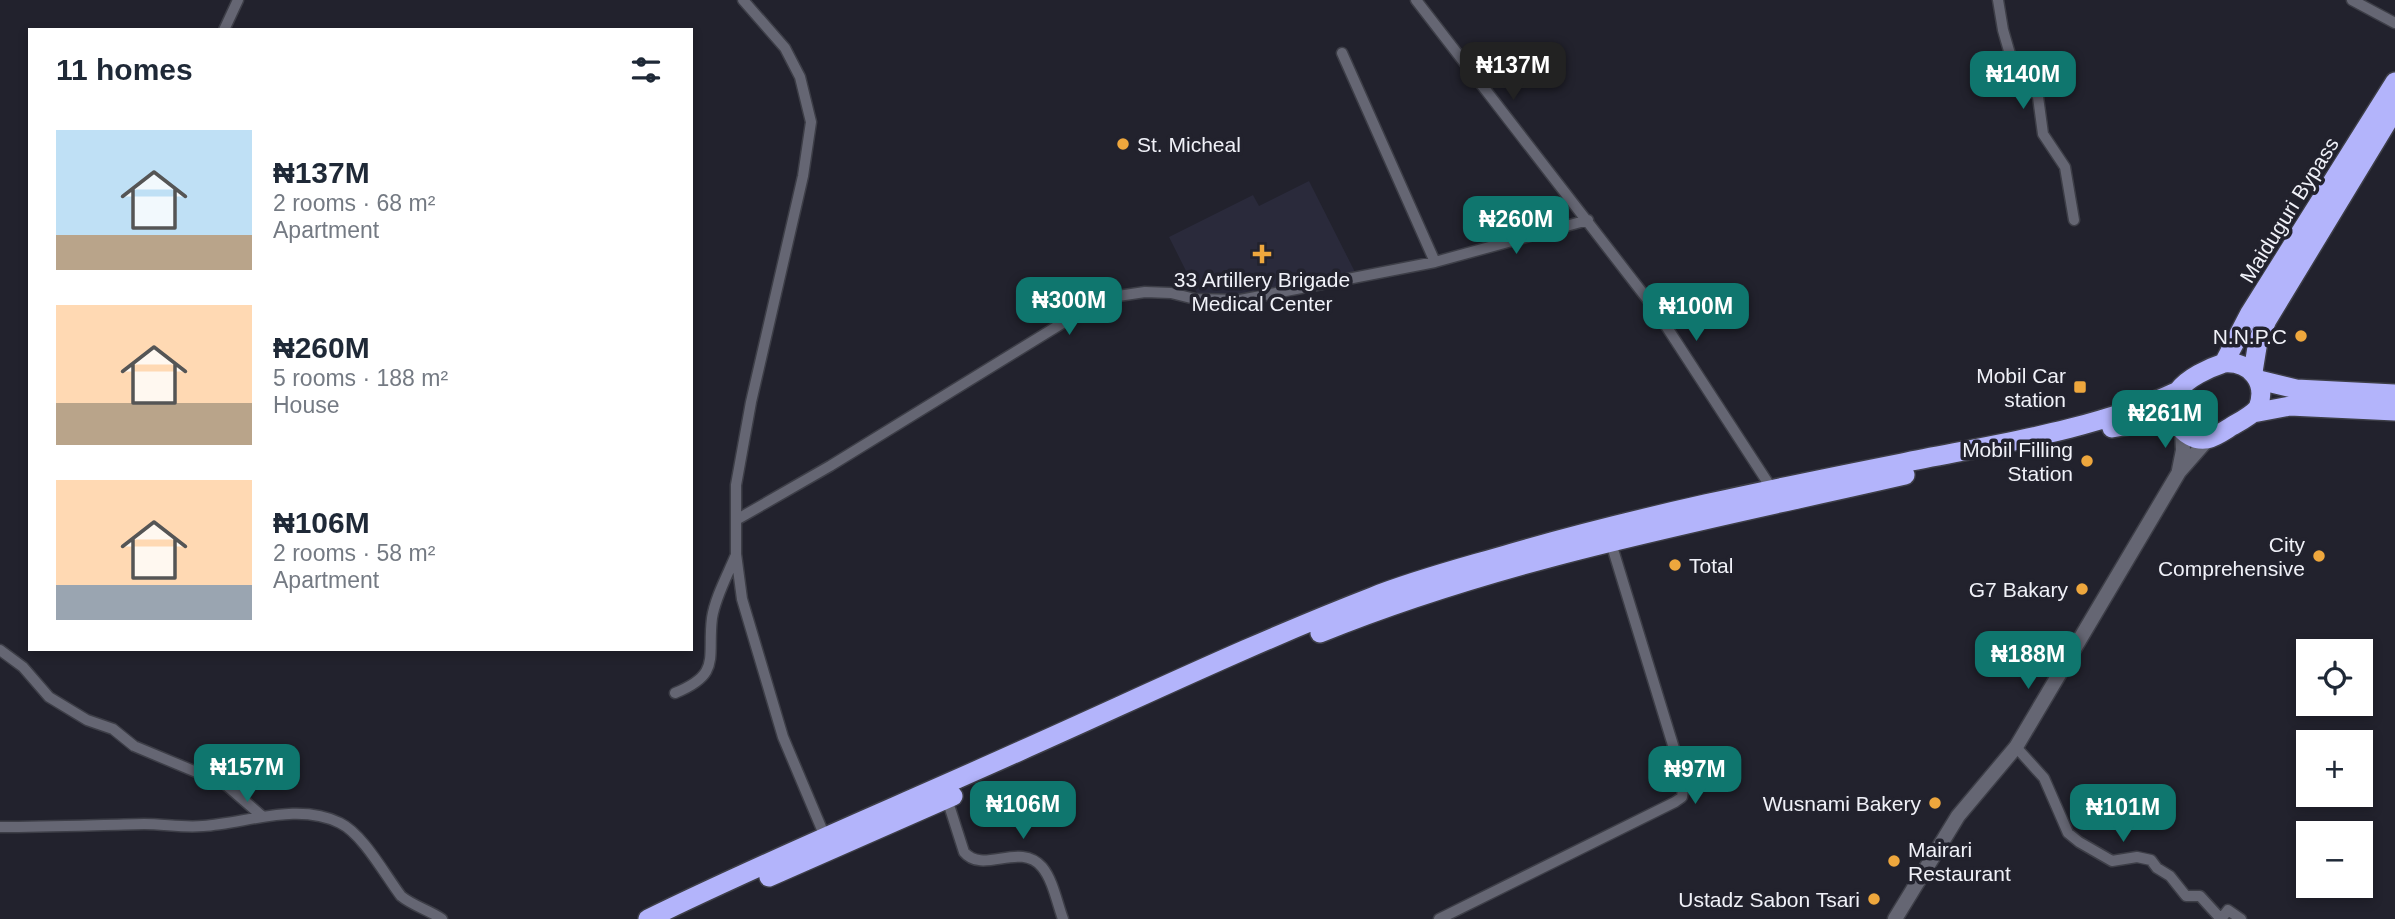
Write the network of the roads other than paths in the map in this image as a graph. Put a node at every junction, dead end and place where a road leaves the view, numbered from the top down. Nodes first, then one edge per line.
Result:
1 (238, 0) edge
2 (743, 0) edge
3 (1416, 0) edge
4 (1998, 0) edge
5 (2352, 0) edge
6 (2395, 23) edge
7 (225, 28) edge
8 (1342, 53) dead end
9 (2395, 82) edge
10 (2395, 108) edge
11 (1588, 220) junction
12 (2074, 220) dead end
13 (1435, 262) junction
14 (2224, 363) junction
15 (2256, 376) junction
16 (2178, 391) junction
17 (2395, 394) edge
18 (2395, 411) edge
19 (2253, 413) junction
20 (2178, 424) junction
21 (2208, 439) junction
22 (2179, 472) junction
23 (1772, 489) junction
24 (736, 520) junction
25 (1609, 535) junction
26 (736, 554) junction
27 (0, 650) edge
28 (675, 693) dead end
29 (2016, 747) junction
30 (998, 768) junction
31 (947, 799) junction
32 (263, 817) junction
33 (0, 827) edge
34 (827, 844) junction
35 (706, 898) junction
36 (442, 919) edge
37 (648, 919) edge
38 (676, 919) edge
39 (1063, 919) edge
40 (1438, 919) edge
41 (1895, 919) edge
42 (2241, 919) edge

1 - 7 street
2 - 24 street
3 - 11 street
4 - 12 street
5 - 6 street
8 - 13 street
9 - 14 highway, Maiduguri Bypass
10 - 15 highway, Maiduguri Bypass
11 - 13 street
11 - 23 street
13 - 24 street
14 - 15 highway
14 - 16 highway
15 - 17 highway
15 - 19 highway
16 - 20 highway
16 - 23 highway
18 - 19 highway
19 - 21 highway
20 - 21 highway
20 - 22 street
20 - 25 highway
21 - 22 street
22 - 29 street
23 - 25 highway
24 - 26 street
25 - 30 highway
25 - 40 street
26 - 28 street
26 - 34 street
27 - 32 street
29 - 41 street
29 - 42 street
30 - 31 highway
30 - 34 highway
31 - 34 highway
31 - 39 street
32 - 33 street
32 - 36 street
34 - 35 highway
35 - 37 highway
35 - 38 highway

